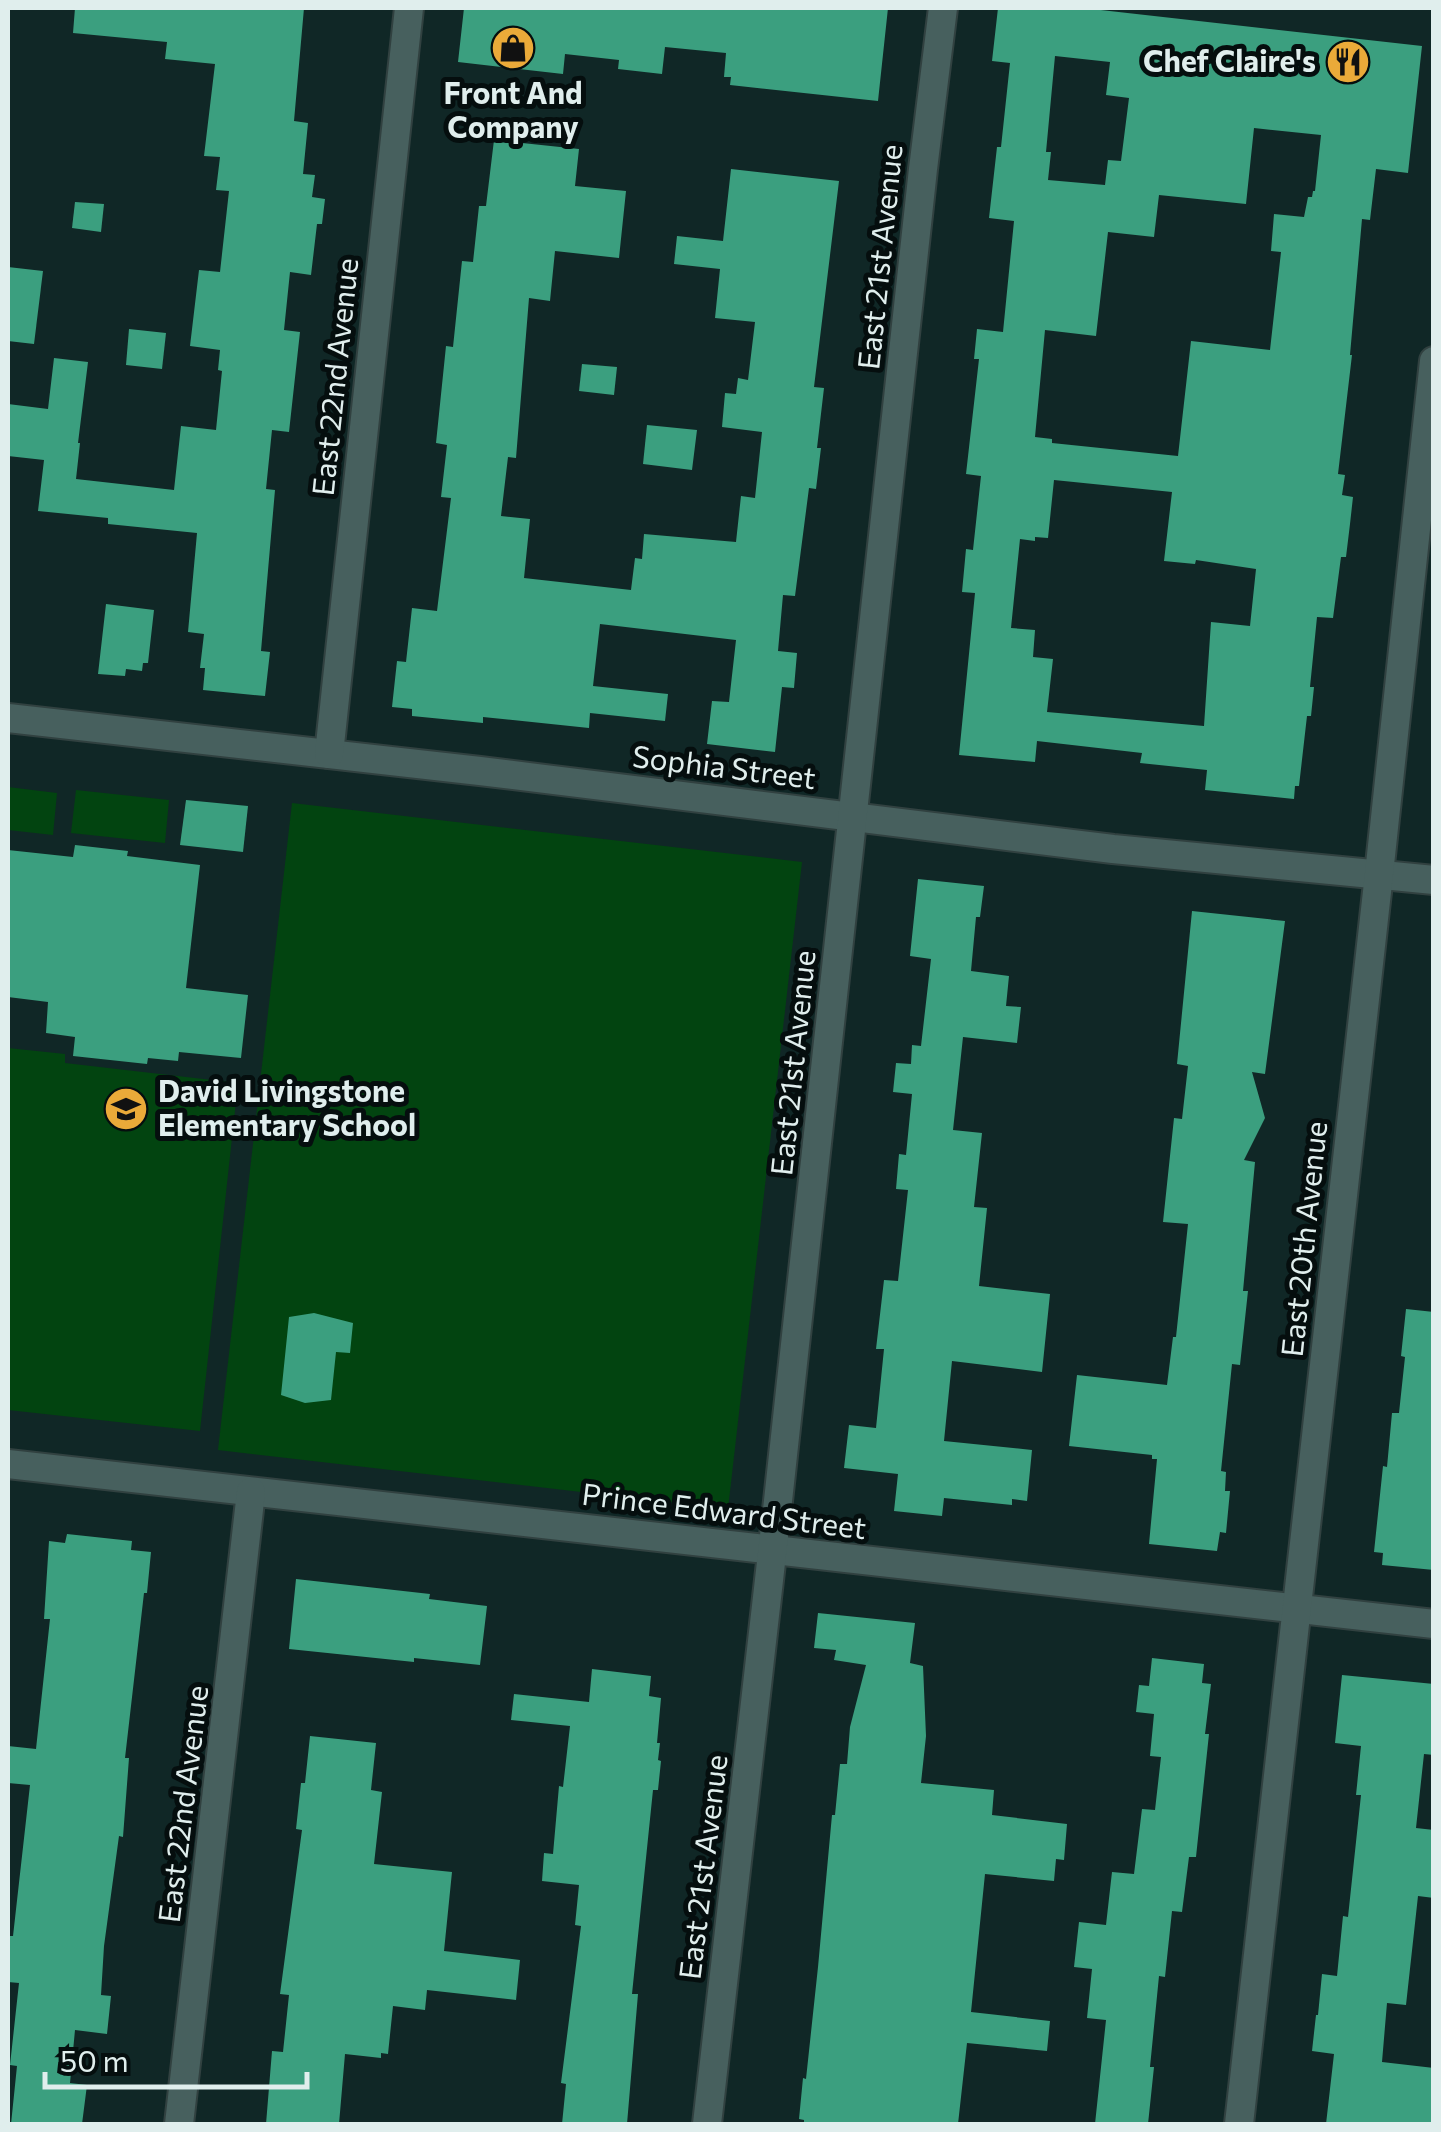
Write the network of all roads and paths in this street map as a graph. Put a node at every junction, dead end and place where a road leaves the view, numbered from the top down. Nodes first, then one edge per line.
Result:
1 (409, 8) edge
2 (943, 8) edge
3 (1434, 361) edge
4 (8, 718) edge
5 (329, 754) junction
6 (853, 816) junction
7 (1379, 874) junction
8 (1434, 880) edge
9 (8, 1464) edge
10 (251, 1492) junction
11 (773, 1551) junction
12 (1297, 1608) junction
13 (1434, 1624) edge
14 (179, 2124) edge
15 (707, 2124) edge
16 (1239, 2124) edge

1 - 5 street, East 22nd Avenue
2 - 6 street, East 21st Avenue
3 - 7 street, East 20th Avenue
4 - 5 street, Sophia Street
5 - 6 street, Sophia Street
6 - 7 street, Sophia Street
6 - 11 street, East 21st Avenue
7 - 8 street, Sophia Street
7 - 12 street, East 20th Avenue
9 - 10 street, Prince Edward Street
10 - 11 street, Prince Edward Street
10 - 14 street, East 22nd Avenue
11 - 12 street, Prince Edward Street
11 - 15 street, East 21st Avenue
12 - 13 street, Prince Edward Street
12 - 16 street, East 20th Avenue

